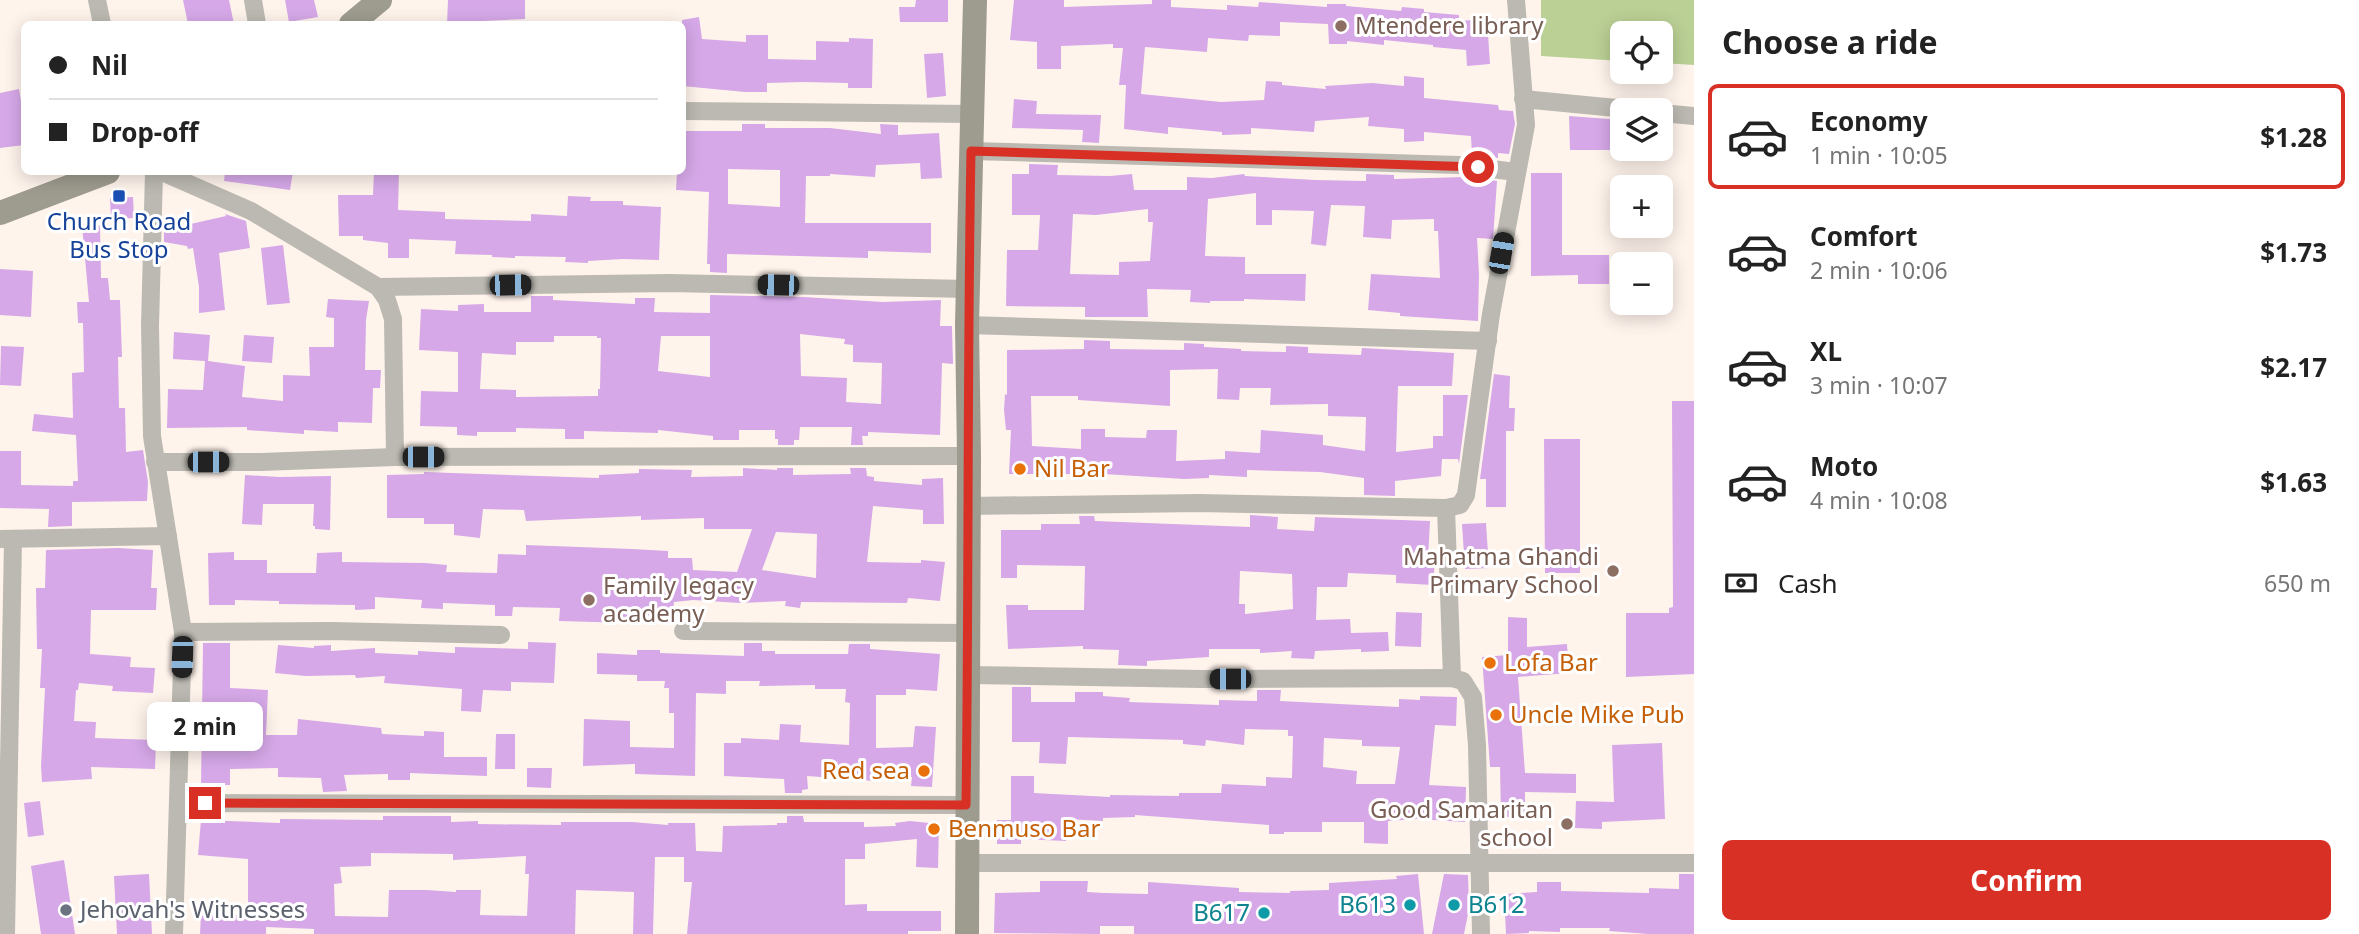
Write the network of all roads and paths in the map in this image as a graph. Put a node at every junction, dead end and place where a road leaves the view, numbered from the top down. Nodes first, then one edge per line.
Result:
1 (97, 0) edge
2 (253, 0) edge
3 (380, 0) edge
4 (975, 0) edge
5 (1516, 0) edge
6 (101, 21) edge
7 (256, 21) edge
8 (355, 21) edge
9 (1523, 99) junction
10 (1610, 107) edge
11 (686, 111) edge
12 (971, 114) junction
13 (1673, 114) edge
14 (1694, 116) edge
15 (971, 151) junction
16 (1516, 172) junction
17 (100, 175) edge
18 (154, 175) edge
19 (169, 175) edge
20 (0, 213) edge
21 (378, 287) junction
22 (968, 289) junction
23 (967, 325) junction
24 (1488, 341) junction
25 (969, 456) junction
26 (395, 457) junction
27 (155, 463) junction
28 (969, 506) junction
29 (1446, 508) junction
30 (168, 536) junction
31 (7, 539) edge
32 (683, 631) dead end
33 (183, 632) junction
34 (968, 633) junction
35 (501, 635) dead end
36 (968, 675) junction
37 (1452, 678) junction
38 (5, 711) edge
39 (178, 803) junction
40 (966, 805) junction
41 (967, 863) junction
42 (1480, 863) junction
43 (1694, 863) edge
44 (3, 883) edge
45 (6, 934) edge
46 (174, 934) edge
47 (967, 934) edge
48 (1481, 934) edge

1 - 6 street
2 - 7 street
3 - 8 main road
4 - 12 main road
5 - 9 street
9 - 10 street
9 - 16 street
11 - 12 street
12 - 15 main road
13 - 14 street
15 - 16 street
15 - 22 main road
16 - 24 street
17 - 20 main road
18 - 27 street
19 - 21 street
21 - 22 street
21 - 26 street
22 - 23 main road
23 - 24 street
23 - 25 main road
24 - 29 street
25 - 26 street
25 - 28 main road
26 - 27 street
27 - 30 street
28 - 29 street
28 - 34 main road
29 - 37 street
30 - 31 street
30 - 33 street
31 - 38 street
32 - 34 street
33 - 35 street
33 - 39 street
34 - 36 main road
36 - 37 street
36 - 40 main road
37 - 42 street
38 - 44 street
39 - 40 street
39 - 46 street
40 - 41 main road
41 - 42 street
41 - 47 main road
42 - 43 street
42 - 48 street
44 - 45 street

